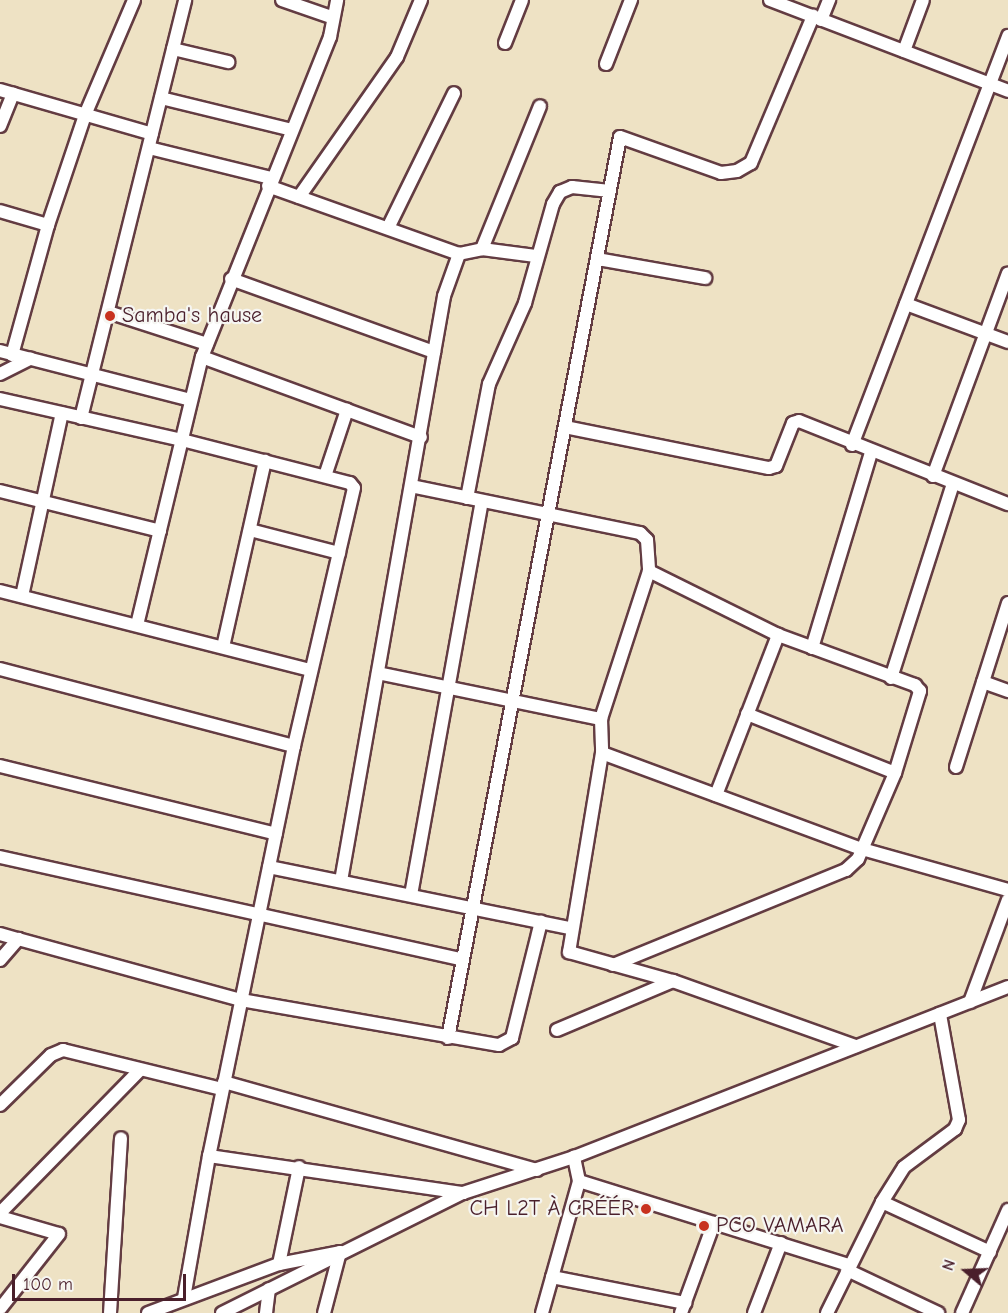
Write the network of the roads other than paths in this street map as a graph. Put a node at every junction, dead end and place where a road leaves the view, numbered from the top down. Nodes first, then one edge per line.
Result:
1 (135, 0) edge
2 (185, 0) edge
3 (282, 0) edge
4 (337, 0) edge
5 (421, 0) edge
6 (522, 0) edge
7 (631, 0) edge
8 (770, 0) edge
9 (829, 0) edge
10 (923, 0) edge
11 (331, 17) junction
12 (817, 18) junction
13 (1008, 36) edge
14 (505, 43) dead end
15 (173, 49) junction
16 (904, 51) junction
17 (228, 62) dead end
18 (606, 64) dead end
19 (990, 84) junction
20 (0, 90) edge
21 (1008, 91) edge
22 (454, 93) dead end
23 (14, 94) junction
24 (161, 98) junction
25 (540, 106) dead end
26 (84, 115) junction
27 (0, 126) edge
28 (292, 130) junction
29 (152, 134) junction
30 (149, 148) junction
31 (269, 182) junction
32 (610, 191) junction
33 (299, 197) junction
34 (0, 211) edge
35 (48, 225) junction
36 (387, 228) junction
37 (482, 249) junction
38 (459, 254) junction
39 (536, 256) junction
40 (597, 259) junction
41 (1008, 273) edge
42 (705, 278) dead end
43 (231, 279) junction
44 (906, 304) junction
45 (108, 312) junction
46 (985, 333) junction
47 (1008, 342) edge
48 (207, 344) junction
49 (0, 351) edge
50 (434, 352) junction
51 (12, 355) junction
52 (202, 357) junction
53 (30, 359) junction
54 (92, 373) junction
55 (0, 374) edge
56 (0, 399) edge
57 (191, 400) junction
58 (347, 410) junction
59 (62, 413) junction
60 (81, 418) junction
61 (565, 427) junction
62 (421, 437) junction
63 (182, 440) junction
64 (852, 445) junction
65 (872, 453) junction
66 (266, 461) junction
67 (325, 476) junction
68 (933, 476) junction
69 (953, 484) junction
70 (411, 486) junction
71 (0, 491) edge
72 (466, 498) junction
73 (482, 501) junction
74 (43, 502) junction
75 (1008, 504) edge
76 (548, 515) junction
77 (250, 530) junction
78 (160, 531) junction
79 (339, 553) junction
80 (649, 571) junction
81 (0, 591) edge
82 (22, 596) junction
83 (1008, 603) edge
84 (137, 625) junction
85 (778, 635) junction
86 (222, 647) junction
87 (812, 648) junction
88 (0, 669) edge
89 (311, 670) junction
90 (378, 673) junction
91 (891, 678) junction
92 (983, 682) junction
93 (448, 687) junction
94 (1008, 691) edge
95 (513, 701) junction
96 (747, 714) junction
97 (601, 719) junction
98 (294, 746) junction
99 (602, 753) junction
100 (0, 766) edge
101 (956, 767) dead end
102 (895, 773) junction
103 (716, 795) junction
104 (276, 834) junction
105 (862, 849) junction
106 (0, 856) edge
107 (269, 867) junction
108 (341, 881) junction
109 (1008, 890) edge
110 (411, 896) junction
111 (1008, 900) edge
112 (473, 908) junction
113 (258, 916) junction
114 (541, 922) junction
115 (570, 928) junction
116 (0, 934) edge
117 (18, 939) junction
118 (0, 960) edge
119 (463, 960) junction
120 (613, 965) junction
121 (672, 981) junction
122 (1008, 987) edge
123 (241, 1000) junction
124 (970, 1002) junction
125 (940, 1014) junction
126 (557, 1030) dead end
127 (448, 1038) junction
128 (856, 1046) junction
129 (139, 1071) junction
130 (223, 1086) junction
131 (0, 1105) edge
132 (121, 1138) dead end
133 (209, 1156) junction
134 (574, 1157) junction
135 (299, 1167) junction
136 (537, 1170) junction
137 (579, 1181) junction
138 (463, 1193) junction
139 (882, 1202) junction
140 (1008, 1210) edge
141 (0, 1215) edge
142 (714, 1223) junction
143 (781, 1243) junction
144 (340, 1252) junction
145 (990, 1252) junction
146 (279, 1264) junction
147 (848, 1268) junction
148 (552, 1277) junction
149 (269, 1289) junction
150 (184, 1298) junction
151 (683, 1308) edge
152 (0, 1309) edge
153 (152, 1312) edge
154 (110, 1313) edge
155 (222, 1313) edge
156 (266, 1313) edge
157 (324, 1313) edge
158 (542, 1313) edge
159 (754, 1313) edge
160 (827, 1313) edge
161 (938, 1313) edge
162 (962, 1313) edge

1 - 26 street
2 - 15 street
3 - 11 street
4 - 11 street
5 - 33 street
6 - 14 street
7 - 18 street
8 - 12 street
9 - 12 street
10 - 16 street
11 - 28 street
12 - 16 street
12 - 32 street
13 - 19 street
15 - 17 street
15 - 24 street
16 - 19 street
19 - 21 street
19 - 44 street
20 - 23 street
22 - 36 street
23 - 26 street
23 - 27 street
24 - 28 street
24 - 29 street
25 - 37 street
26 - 29 street
26 - 35 street
28 - 31 street
29 - 30 street
30 - 31 street
30 - 45 street
31 - 33 street
31 - 43 street
32 - 39 street
32 - 40 street
33 - 36 street
34 - 35 street
35 - 51 street
36 - 38 street
37 - 38 street
37 - 39 street
38 - 50 street
39 - 72 street
40 - 42 street
40 - 61 street
41 - 46 street
43 - 48 street
43 - 50 street
44 - 46 street
44 - 64 street
45 - 48 street
45 - 54 street
46 - 47 street
46 - 68 street
48 - 52 street
49 - 51 street
50 - 62 street
51 - 53 street
52 - 57 street
52 - 58 street
53 - 54 street
53 - 55 street
54 - 57 street
54 - 60 street
56 - 59 street
57 - 63 street
58 - 62 street
58 - 67 street
59 - 60 street
59 - 74 street
60 - 63 street
61 - 64 street
61 - 76 street
62 - 70 street
63 - 66 street
63 - 78 street
64 - 65 street
65 - 68 street
65 - 87 street
66 - 67 street
66 - 77 street
67 - 79 street
68 - 69 street
69 - 75 street
69 - 91 street
70 - 72 street
70 - 90 street
71 - 74 street
72 - 73 street
73 - 76 street
73 - 93 street
74 - 78 street
74 - 82 street
76 - 80 street
76 - 95 street
77 - 79 street
77 - 86 street
78 - 84 street
79 - 89 street
80 - 85 street
80 - 97 street
81 - 82 street
82 - 84 street
83 - 92 street
84 - 86 street
85 - 87 street
85 - 96 street
86 - 89 street
87 - 91 street
88 - 98 street
89 - 98 street
90 - 93 street
90 - 108 street
91 - 102 street
92 - 94 street
92 - 101 street
93 - 95 street
93 - 110 street
95 - 97 street
95 - 112 street
96 - 102 street
96 - 103 street
97 - 99 street
98 - 104 street
99 - 103 street
99 - 115 street
100 - 104 street
102 - 105 street
103 - 105 street
104 - 107 street
105 - 109 street
105 - 120 street
106 - 113 street
107 - 108 street
107 - 113 street
108 - 110 street
110 - 112 street
111 - 124 street
112 - 114 street
112 - 119 street
113 - 119 street
113 - 123 street
114 - 115 street
114 - 127 street
115 - 120 street
116 - 117 street
117 - 118 street
117 - 123 street
119 - 127 street
120 - 121 street
121 - 126 street
121 - 128 street
122 - 124 street
123 - 127 street
123 - 130 street
124 - 125 street
125 - 128 street
125 - 139 street
128 - 134 street
129 - 130 street
129 - 131 street
129 - 141 street
130 - 133 street
130 - 136 street
132 - 154 street
133 - 135 street
133 - 150 street
134 - 136 street
134 - 137 street
135 - 138 street
135 - 146 street
136 - 138 street
137 - 142 street
137 - 148 street
138 - 144 street
139 - 145 street
139 - 147 street
140 - 145 street
141 - 152 street
142 - 143 street
142 - 151 street
143 - 147 street
143 - 159 street
144 - 146 street
144 - 149 street
144 - 157 street
145 - 162 street
146 - 150 street
147 - 160 street
147 - 161 street
148 - 151 street
148 - 158 street
149 - 155 street
149 - 156 street
150 - 153 street

